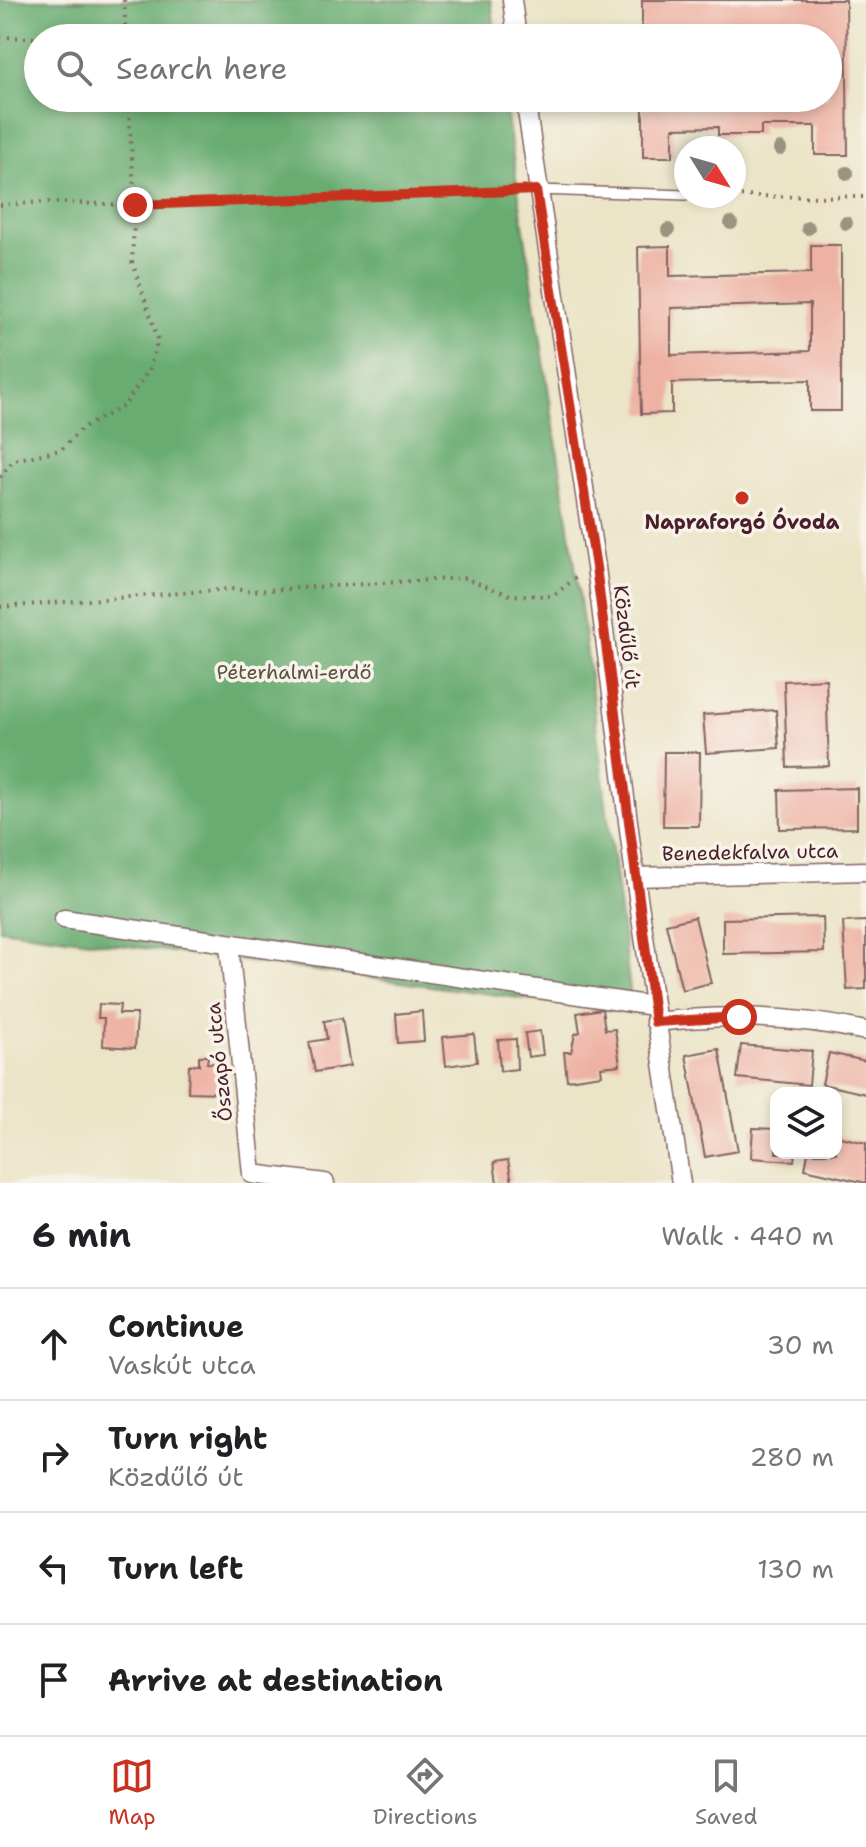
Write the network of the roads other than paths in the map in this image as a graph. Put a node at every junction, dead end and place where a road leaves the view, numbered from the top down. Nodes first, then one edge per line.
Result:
1 (512, 0) edge
2 (515, 24) edge
3 (527, 112) edge
4 (536, 190) junction
5 (674, 195) edge
6 (866, 871) edge
7 (635, 877) junction
8 (64, 919) dead end
9 (229, 945) junction
10 (654, 1014) junction
11 (866, 1031) edge
12 (325, 1183) edge
13 (681, 1183) edge

1 - 2 street
3 - 4 street, Közdűlő út
4 - 5 lane
4 - 7 street, Közdűlő út
6 - 7 street, Benedekfalva utca
7 - 10 street, Közdűlő út
8 - 9 street
9 - 10 street
9 - 12 street, Őszapó utca
10 - 11 street
10 - 13 street, Közdűlő út

